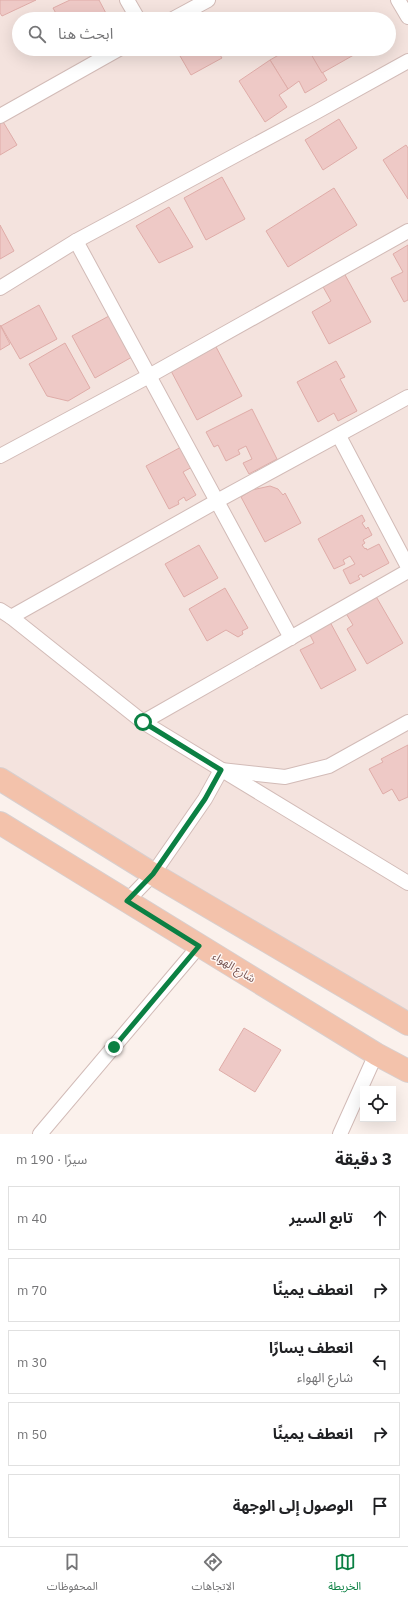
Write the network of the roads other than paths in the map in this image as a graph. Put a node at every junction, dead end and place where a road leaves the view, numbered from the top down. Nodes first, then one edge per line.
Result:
1 (127, 0) edge
2 (208, 0) edge
3 (398, 0) edge
4 (134, 12) edge
5 (186, 12) edge
6 (408, 17) edge
7 (107, 56) edge
8 (408, 61) edge
9 (0, 116) edge
10 (408, 231) edge
11 (76, 241) junction
12 (0, 288) edge
13 (149, 376) junction
14 (408, 398) edge
15 (339, 436) junction
16 (0, 456) edge
17 (217, 501) junction
18 (408, 567) edge
19 (408, 571) edge
20 (5, 614) edge
21 (291, 638) junction
22 (143, 722) junction
23 (408, 722) edge
24 (221, 770) junction
25 (0, 778) edge
26 (0, 823) edge
27 (153, 874) junction
28 (408, 883) edge
29 (127, 901) junction
30 (199, 946) junction
31 (408, 1024) edge
32 (376, 1054) junction
33 (408, 1071) edge
34 (40, 1134) edge
35 (340, 1134) edge

1 - 4 street
2 - 5 street
3 - 6 street
7 - 9 street
8 - 11 street
10 - 13 street
11 - 12 street
11 - 13 street
13 - 16 street
13 - 17 street
14 - 15 street
15 - 17 street
15 - 18 street
17 - 20 street
17 - 21 street
19 - 21 street
20 - 22 street
21 - 22 street
22 - 24 street
23 - 24 street
24 - 27 street
24 - 28 street
25 - 27 main road
26 - 29 main road, شارع الهواء
27 - 29 street
27 - 31 main road
29 - 30 main road, شارع الهواء
30 - 32 main road, شارع الهواء
30 - 34 street
32 - 33 main road, شارع الهواء
32 - 35 street

